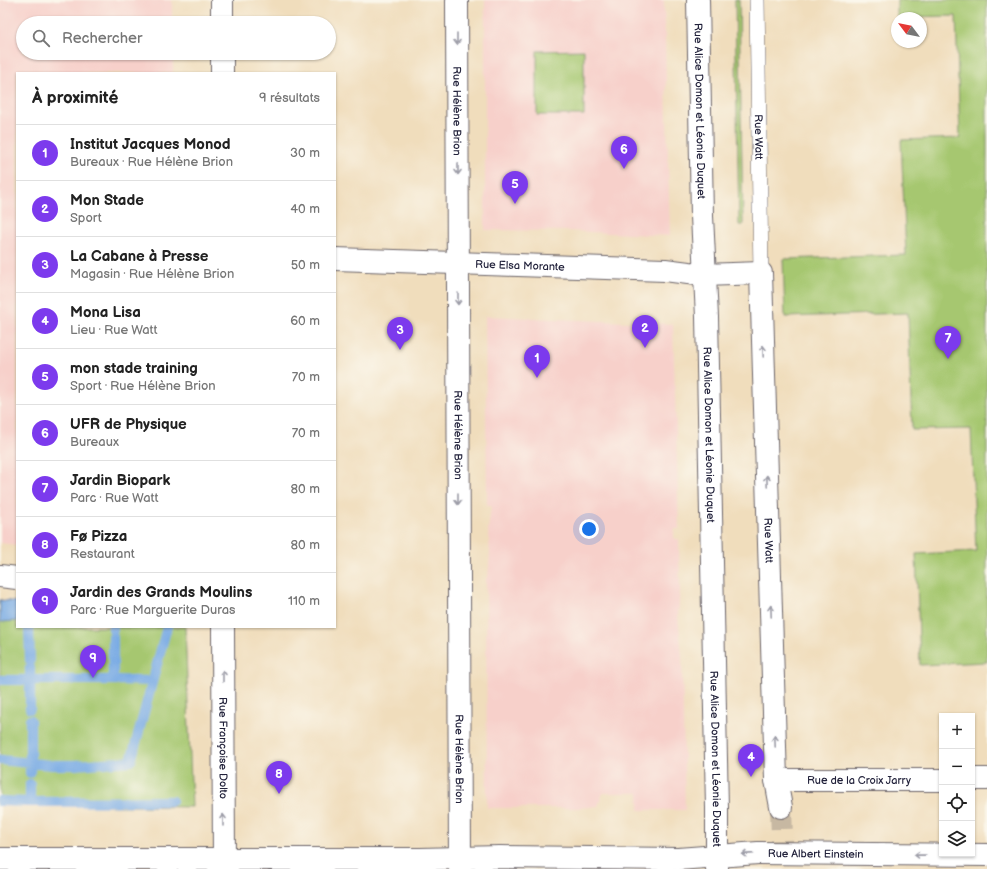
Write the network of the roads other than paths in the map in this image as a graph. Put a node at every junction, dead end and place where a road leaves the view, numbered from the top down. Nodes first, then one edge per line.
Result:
1 (222, 0) edge
2 (456, 0) edge
3 (698, 0) edge
4 (757, 0) edge
5 (222, 16) edge
6 (222, 60) edge
7 (222, 72) edge
8 (336, 259) edge
9 (458, 263) junction
10 (761, 273) junction
11 (704, 274) junction
12 (0, 576) edge
13 (16, 578) edge
14 (223, 628) edge
15 (975, 779) edge
16 (987, 779) edge
17 (776, 780) junction
18 (939, 780) edge
19 (781, 807) tunnel mouth
20 (987, 855) edge
21 (0, 859) edge
22 (717, 862) edge
23 (460, 863) edge
24 (81, 864) edge
25 (224, 864) edge

1 - 5 street
2 -> 9 street, Rue Hélène Brion
3 - 11 street, Rue Alice Domon et Léonie Duquet
4 - 10 lane, Rue Watt
6 - 7 street
8 - 9 street, Rue Elsa Morante
9 - 11 street, Rue Elsa Morante
9 -> 23 street, Rue Hélène Brion
10 - 11 street
17 -> 10 street, Rue Watt
11 - 22 street, Rue Alice Domon et Léonie Duquet
12 - 13 street
25 -> 14 street, Rue Françoise Dolto
15 - 16 street
17 - 18 street, Rue de la Croix Jarry
17 - 19 street, Rue Watt
20 -> 22 street, Rue Albert Einstein
21 - 24 street, Rue Albert Einstein
22 - 23 street, Rue Albert Einstein
23 - 25 street, Rue Albert Einstein
24 - 25 street, Rue Albert Einstein

